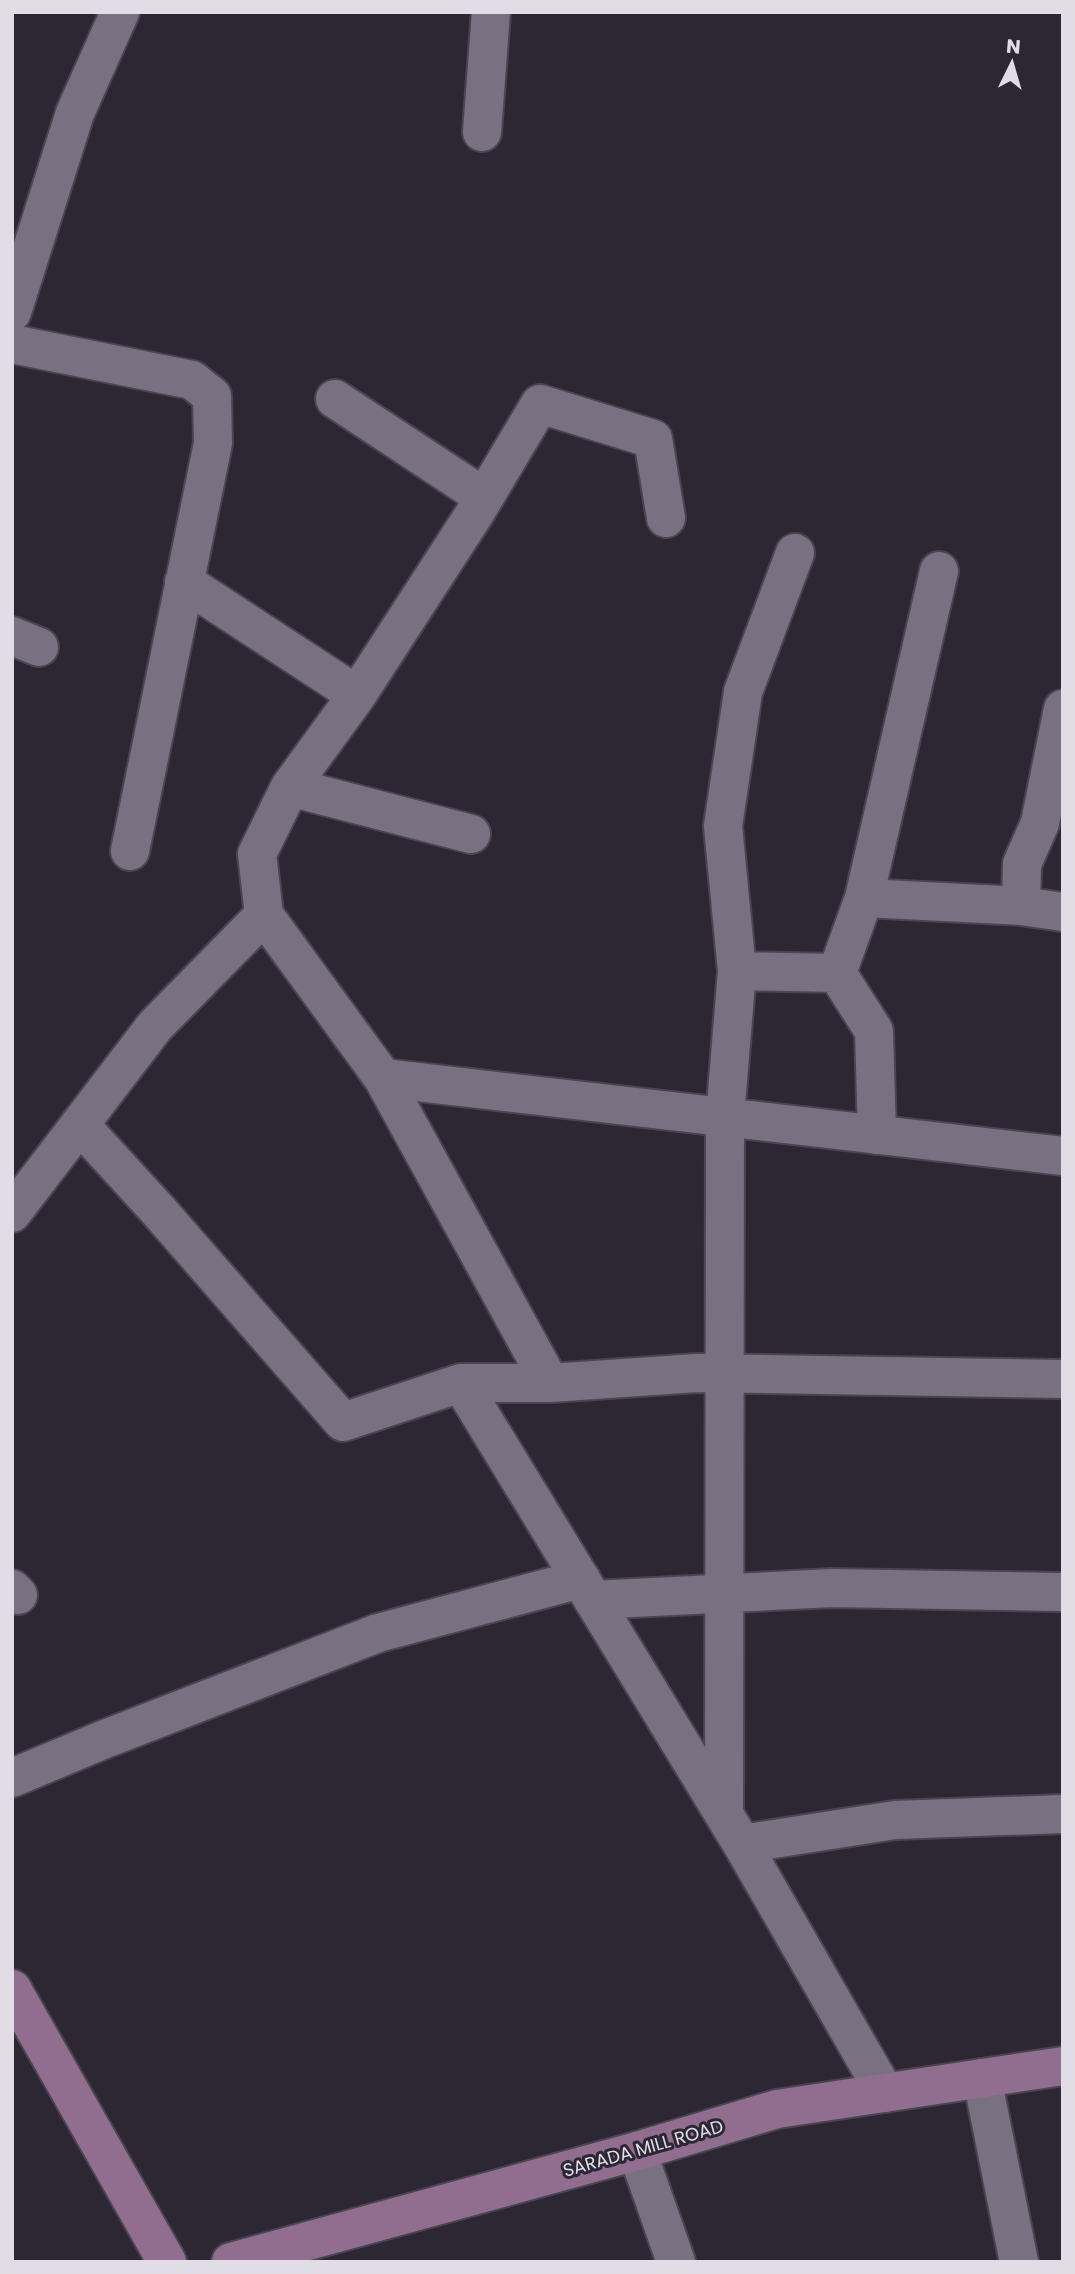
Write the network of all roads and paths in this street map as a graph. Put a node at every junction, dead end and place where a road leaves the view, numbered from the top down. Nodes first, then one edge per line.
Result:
1 (120, 12) edge
2 (491, 12) edge
3 (482, 132) dead end
4 (12, 312) edge
5 (12, 344) edge
6 (335, 400) dead end
7 (484, 497) junction
8 (666, 518) dead end
9 (795, 552) dead end
10 (939, 571) dead end
11 (184, 582) junction
12 (357, 695) junction
13 (1063, 709) edge
14 (290, 787) junction
15 (471, 834) dead end
16 (130, 851) dead end
17 (864, 898) junction
18 (1021, 906) junction
19 (1063, 912) edge
20 (264, 915) junction
21 (737, 971) junction
22 (837, 974) junction
23 (383, 1078) junction
24 (725, 1117) junction
25 (80, 1125) junction
26 (877, 1135) junction
27 (1063, 1156) edge
28 (12, 1213) edge
29 (726, 1374) junction
30 (1063, 1378) edge
31 (551, 1383) junction
32 (461, 1384) junction
33 (587, 1589) junction
34 (1063, 1592) edge
35 (725, 1594) junction
36 (12, 1778) edge
37 (1063, 1814) edge
38 (733, 1828) junction
39 (12, 1989) edge
40 (1063, 2066) edge
41 (982, 2078) junction
42 (885, 2093) junction
43 (637, 2151) junction
44 (167, 2262) edge
45 (231, 2262) edge
46 (676, 2262) edge
47 (1019, 2262) edge

1 - 4 street
2 - 3 street
5 - 11 street
6 - 7 street
7 - 8 street
7 - 12 street
9 - 21 street
10 - 17 street
11 - 12 street
11 - 16 street
12 - 14 street
13 - 18 street
14 - 15 street
14 - 20 street
17 - 18 street
17 - 22 street
18 - 19 street
20 - 23 street
20 - 25 street
21 - 22 street
21 - 24 street
22 - 26 street
23 - 24 street
23 - 31 street
24 - 26 street
24 - 29 street
25 - 28 street
25 - 32 street
26 - 27 street
29 - 30 street
29 - 31 street
29 - 35 street
31 - 32 street
32 - 33 street
33 - 35 street
33 - 36 street
33 - 38 street
34 - 35 street
35 - 38 street
37 - 38 street
38 - 42 street
39 - 44 main road
40 - 41 main road, SARADA MILL ROAD
41 - 42 main road, SARADA MILL ROAD
41 - 47 street
42 - 43 main road, SARADA MILL ROAD
43 - 45 main road, SARADA MILL ROAD
43 - 46 street

